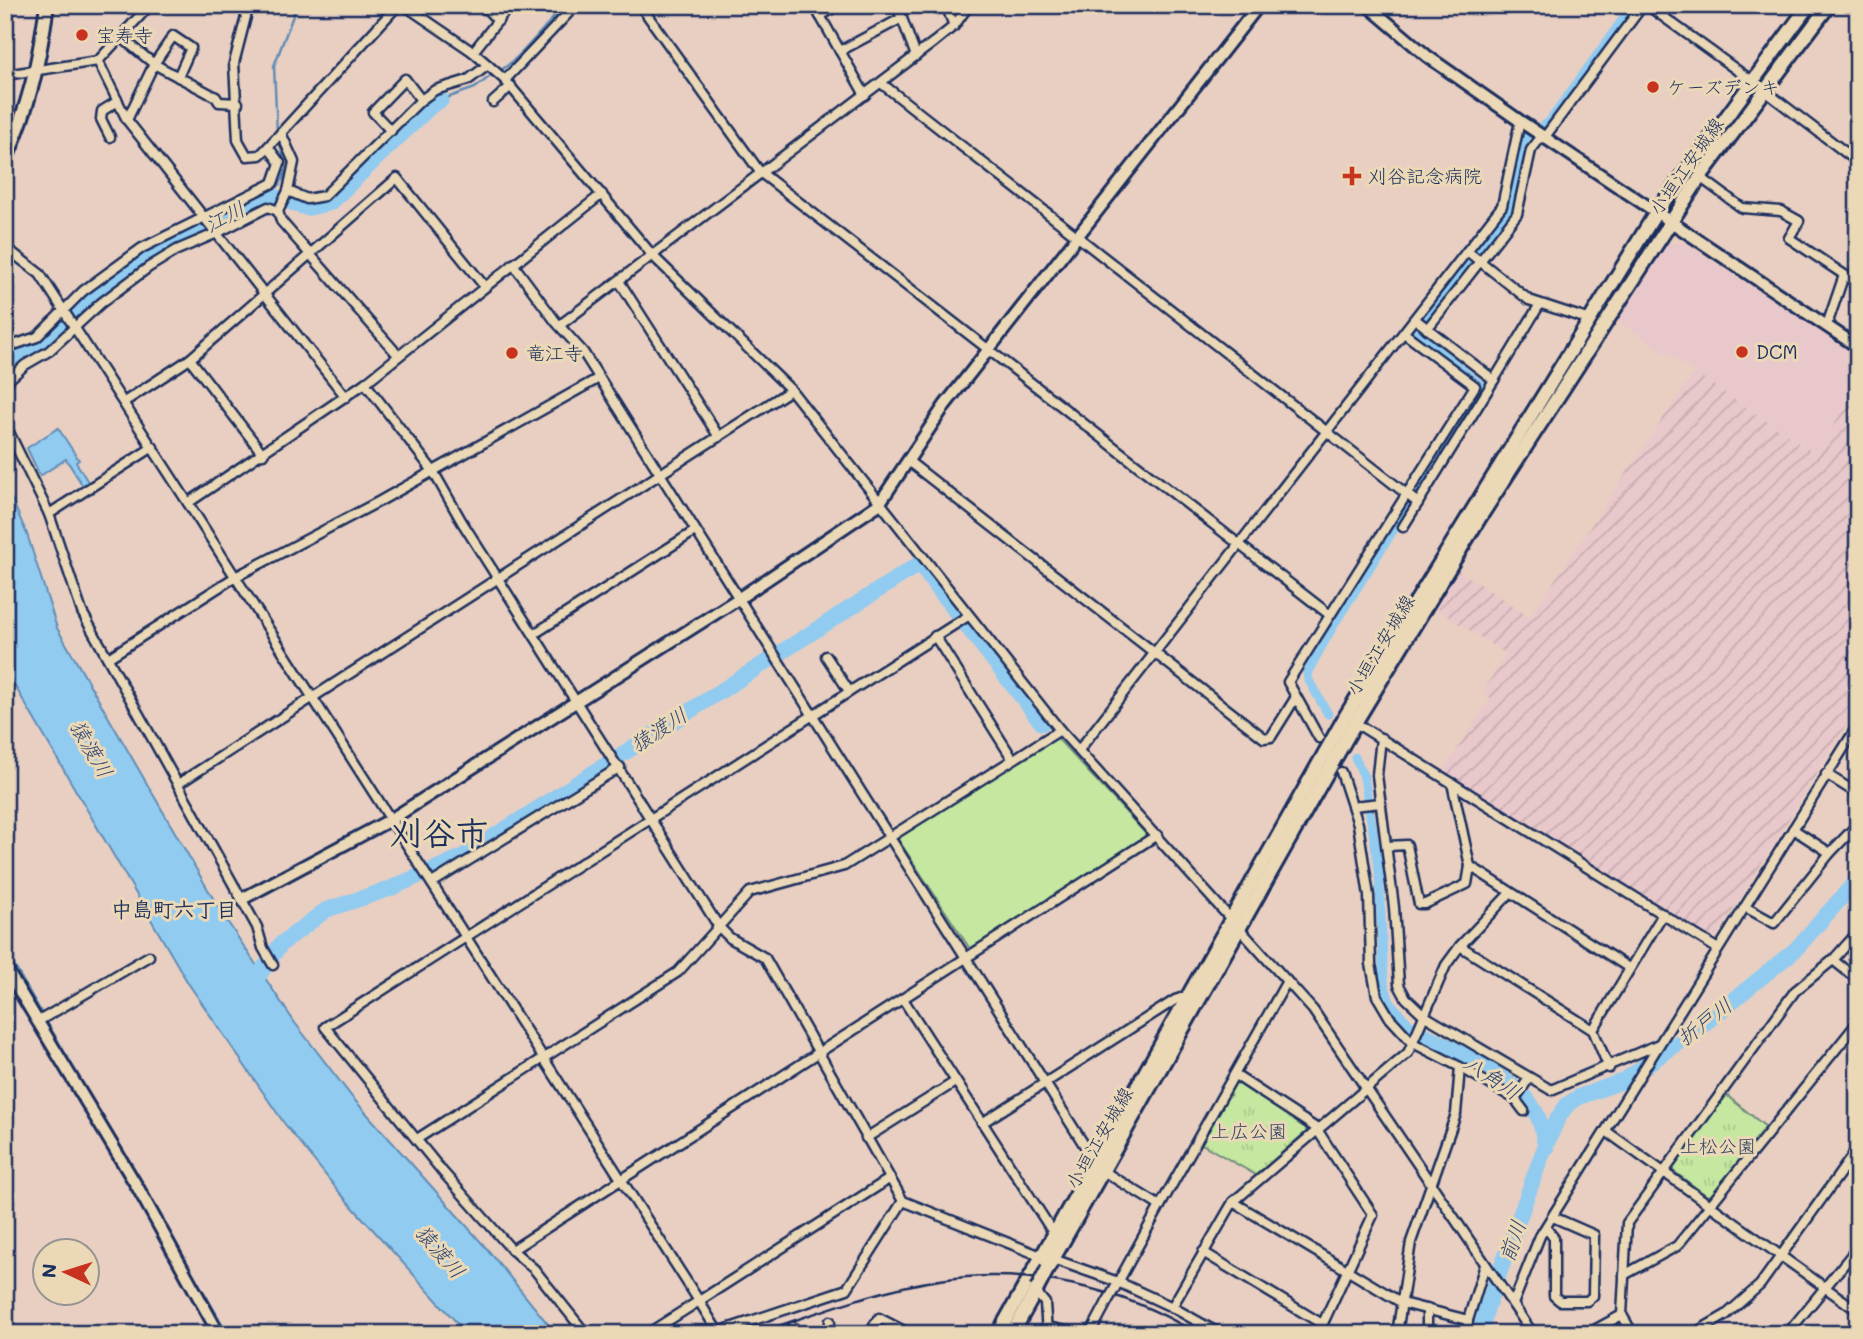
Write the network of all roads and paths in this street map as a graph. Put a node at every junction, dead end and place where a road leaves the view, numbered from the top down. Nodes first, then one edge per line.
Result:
1 (47, 5) edge
2 (150, 5) edge
3 (250, 5) edge
4 (398, 5) edge
5 (404, 5) edge
6 (483, 5) edge
7 (510, 5) edge
8 (576, 5) edge
9 (640, 5) edge
10 (814, 5) edge
11 (838, 5) edge
12 (897, 5) edge
13 (946, 5) edge
14 (969, 5) edge
15 (1259, 5) edge
16 (1367, 5) edge
17 (1645, 5) edge
18 (1809, 5) edge
19 (1829, 5) edge
20 (820, 16) junction
21 (902, 18) junction
22 (498, 21) junction
23 (954, 26) junction
24 (121, 37) junction
25 (840, 51) junction
26 (473, 52) junction
27 (916, 56) junction
28 (98, 61) junction
29 (154, 65) junction
30 (488, 65) junction
31 (38, 70) junction
32 (5, 75) edge
33 (178, 77) junction
34 (1752, 81) junction
35 (508, 83) junction
36 (881, 83) junction
37 (1764, 90) junction
38 (865, 95) junction
39 (421, 100) junction
40 (118, 101) junction
41 (493, 102) dead end
42 (238, 103) junction
43 (127, 120) junction
44 (1520, 122) junction
45 (391, 131) junction
46 (281, 133) junction
47 (1542, 136) junction
48 (110, 137) dead end
49 (271, 145) junction
50 (5, 161) edge
51 (1858, 162) edge
52 (760, 172) junction
53 (1700, 177) junction
54 (288, 191) junction
55 (601, 194) junction
56 (278, 211) junction
57 (1657, 211) junction
58 (204, 217) junction
59 (1672, 220) junction
60 (217, 233) junction
61 (1077, 236) junction
62 (5, 247) edge
63 (1467, 252) junction
64 (312, 255) junction
65 (653, 256) junction
66 (1479, 261) junction
67 (513, 264) junction
68 (1844, 275) junction
69 (619, 281) junction
70 (1858, 284) edge
71 (485, 287) junction
72 (265, 295) junction
73 (1540, 304) junction
74 (65, 310) junction
75 (1415, 319) dead end
76 (1590, 320) junction
77 (560, 325) junction
78 (1827, 326) junction
79 (1427, 328) junction
80 (76, 329) junction
81 (1404, 333) junction
82 (1858, 347) edge
83 (5, 348) edge
84 (990, 350) junction
85 (398, 355) junction
86 (190, 359) junction
87 (599, 378) junction
88 (1494, 380) junction
89 (5, 383) edge
90 (365, 383) junction
91 (791, 390) junction
92 (346, 397) junction
93 (124, 402) junction
94 (5, 424) edge
95 (1328, 432) junction
96 (719, 437) junction
97 (153, 447) junction
98 (263, 454) junction
99 (908, 461) junction
100 (433, 471) junction
101 (659, 475) junction
102 (1406, 493) junction
103 (188, 503) junction
104 (1418, 503) junction
105 (879, 504) junction
106 (49, 514) junction
107 (1403, 527) dead end
108 (695, 531) junction
109 (1237, 545) junction
110 (235, 577) junction
111 (499, 579) junction
112 (738, 599) junction
113 (1330, 615) junction
114 (964, 619) junction
115 (534, 634) junction
116 (934, 636) junction
117 (1155, 654) junction
118 (826, 656) dead end
119 (108, 658) junction
120 (849, 691) junction
121 (1296, 697) junction
122 (314, 698) junction
123 (576, 701) junction
124 (813, 715) junction
125 (1350, 720) junction
126 (1858, 725) edge
127 (1060, 730) junction
128 (1319, 738) dead end
129 (1381, 738) junction
130 (1079, 750) junction
131 (1012, 758) junction
132 (620, 767) junction
133 (1341, 772) dead end
134 (1826, 774) junction
135 (1452, 783) junction
136 (178, 784) junction
137 (1858, 794) edge
138 (1379, 803) junction
139 (1357, 806) junction
140 (652, 819) junction
141 (390, 820) junction
142 (1858, 824) edge
143 (1793, 829) junction
144 (890, 835) junction
145 (1157, 835) junction
146 (1388, 846) junction
147 (1830, 853) junction
148 (1470, 866) junction
149 (431, 882) junction
150 (1510, 893) junction
151 (242, 899) junction
152 (1745, 907) junction
153 (1663, 914) junction
154 (1235, 926) junction
155 (719, 927) junction
156 (1858, 932) edge
157 (464, 938) junction
158 (1460, 946) junction
159 (1718, 949) junction
160 (149, 956) dead end
161 (968, 957) junction
162 (1833, 960) junction
163 (273, 965) dead end
164 (5, 967) edge
165 (1629, 968) junction
166 (1858, 980) edge
167 (1287, 981) junction
168 (1190, 995) junction
169 (903, 999) junction
170 (1424, 1018) junction
171 (39, 1021) junction
172 (1858, 1022) edge
173 (1593, 1030) junction
174 (1413, 1042) junction
175 (1659, 1044) junction
176 (817, 1053) junction
177 (544, 1057) junction
178 (1460, 1067) junction
179 (1609, 1068) junction
180 (1235, 1075) junction
181 (1529, 1078) junction
182 (955, 1082) junction
183 (1044, 1083) junction
184 (1367, 1086) junction
185 (1515, 1099) junction
186 (1524, 1111) dead end
187 (982, 1123) junction
188 (1316, 1128) junction
189 (1606, 1131) junction
190 (866, 1138) junction
191 (417, 1139) junction
192 (1858, 1148) edge
193 (1099, 1166) junction
194 (1662, 1170) junction
195 (620, 1178) junction
196 (889, 1179) junction
197 (1432, 1185) junction
198 (903, 1202) junction
199 (1233, 1202) junction
200 (1711, 1204) junction
201 (1160, 1206) junction
202 (1553, 1217) junction
203 (1546, 1228) junction
204 (1054, 1234) junction
205 (1858, 1247) edge
206 (512, 1250) junction
207 (1203, 1252) junction
208 (1783, 1257) junction
209 (1047, 1261) junction
210 (1485, 1265) junction
211 (1348, 1270) junction
212 (1624, 1275) junction
213 (1117, 1285) junction
214 (1826, 1287) junction
215 (1036, 1290) junction
216 (699, 1301) junction
217 (1402, 1303) junction
218 (1513, 1304) junction
219 (1172, 1307) junction
220 (1427, 1309) junction
221 (1858, 1311) edge
222 (1622, 1315) junction
223 (1468, 1320) junction
224 (830, 1321) dead end
225 (1322, 1324) junction
226 (1047, 1330) edge
227 (219, 1334) edge
228 (586, 1334) edge
229 (647, 1334) edge
230 (829, 1334) edge
231 (868, 1334) edge
232 (910, 1334) edge
233 (998, 1334) edge
234 (1012, 1334) edge
235 (1079, 1334) edge
236 (1090, 1334) edge
237 (1220, 1334) edge
238 (1318, 1334) edge
239 (1397, 1334) edge
240 (1427, 1334) edge
241 (1467, 1334) edge
242 (1533, 1334) edge
243 (1598, 1334) edge
244 (1633, 1334) edge
245 (1693, 1334) edge
246 (1787, 1334) edge

1 - 31 main road
2 - 24 street
3 - 42 street
4 - 46 street
5 - 26 street
6 - 22 street
7 - 22 street
8 - 35 street
9 - 52 street
10 - 20 street
11 - 20 street
12 - 21 street
13 - 23 street
14 - 23 street
15 - 61 street
16 - 44 street
17 - 34 street
17 - 47 street
18 - 34 main road, 小垣江安城線
19 - 37 main road, 小垣江安城線
20 - 25 street
21 - 25 street
21 - 27 street
22 - 26 street
23 - 27 street
24 - 28 street
24 - 29 street
25 - 38 street
26 - 30 street
27 - 36 street
28 - 31 street
28 - 40 street
29 - 33 street
29 - 33 street
29 - 43 street
30 - 35 street
30 - 39 street
31 - 32 street
31 - 50 main road
33 - 42 street
34 - 57 main road, 小垣江安城線
35 - 41 street
35 - 55 street
36 - 38 street
36 - 61 street
37 - 51 street
37 - 53 main road, 小垣江安城線
38 - 52 street
39 - 45 street
39 - 45 street
40 - 43 street
40 - 48 street
42 - 49 street
43 - 58 street
44 - 47 street
44 - 63 street
45 - 54 street
46 - 49 street
46 - 54 street
47 - 57 street
47 - 66 street
49 - 58 street
52 - 65 street
52 - 84 street
53 - 59 main road, 小垣江安城線
53 - 68 street
54 - 56 street
55 - 65 street
55 - 67 street
56 - 60 street
56 - 64 street
57 - 59 street
57 - 76 main road, 小垣江安城線
58 - 60 street
58 - 74 street
59 - 78 street
59 - 125 main road, 小垣江安城線
60 - 72 street
60 - 80 street
61 - 84 street
61 - 95 street
62 - 74 street
63 - 66 street
63 - 81 street
64 - 71 street
64 - 72 street
64 - 85 street
65 - 69 street
65 - 91 street
66 - 73 street
66 - 79 street
67 - 71 street
67 - 77 street
68 - 70 street
68 - 78 street
69 - 77 street
69 - 96 street
71 - 85 street
72 - 86 street
72 - 92 street
73 - 76 street
73 - 88 street
74 - 80 street
74 - 83 street
75 - 79 street
76 - 125 main road, 小垣江安城線
77 - 87 street
78 - 82 street
79 - 88 street
80 - 89 street
80 - 93 street
81 - 95 street
81 - 102 street
84 - 99 street
84 - 109 street
85 - 90 street
86 - 93 street
86 - 98 street
87 - 100 street
87 - 101 street
88 - 104 street
90 - 92 street
90 - 100 street
91 - 96 street
91 - 105 street
92 - 98 street
93 - 97 street
94 - 106 street
95 - 102 street
95 - 109 street
96 - 101 street
97 - 103 street
97 - 106 street
98 - 103 street
99 - 105 street
99 - 117 street
100 - 110 street
100 - 111 street
101 - 108 street
101 - 111 street
102 - 104 street
102 - 113 street
103 - 110 street
104 - 107 street
105 - 112 street
105 - 114 street
106 - 119 street
108 - 112 street
108 - 115 street
109 - 113 street
109 - 117 street
110 - 119 street
110 - 122 street
111 - 115 street
111 - 122 street
112 - 123 street
112 - 124 street
113 - 121 street
114 - 116 street
114 - 127 street
115 - 123 street
116 - 120 street
116 - 131 street
117 - 121 street
117 - 130 street
118 - 120 street
119 - 136 street
120 - 124 street
121 - 128 street
122 - 136 street
122 - 141 street
123 - 132 street
123 - 141 street
124 - 140 street
124 - 144 street
125 - 129 street
125 - 154 main road, 小垣江安城線
126 - 134 street
127 - 130 street
127 - 131 street
129 - 135 street
129 - 138 street
130 - 145 street
131 - 144 street
132 - 140 street
132 - 149 street
133 - 139 street
134 - 137 street
134 - 143 street
135 - 148 street
135 - 153 street
136 - 151 street
138 - 139 street
138 - 146 street
139 - 174 street
140 - 155 street
140 - 157 street
141 - 149 street
141 - 151 street
142 - 147 street
143 - 147 street
143 - 152 street
144 - 155 street
144 - 161 street
145 - 154 street
145 - 161 street
146 - 148 street
146 - 170 street
147 - 152 street
148 - 150 street
149 - 157 street
150 - 158 street
150 - 165 street
151 - 163 street
152 - 159 street
153 - 159 street
153 - 165 street
154 - 167 street
154 - 168 main road, 小垣江安城線
154 - 193 main road, 小垣江安城線
155 - 176 street
155 - 177 street
156 - 162 street
157 - 177 street
157 - 191 street
158 - 170 street
158 - 173 street
159 - 175 street
160 - 171 street
161 - 169 street
161 - 183 street
162 - 166 street
162 - 194 street
164 - 171 street
165 - 173 street
167 - 180 street
167 - 184 street
168 - 183 street
168 - 193 main road, 小垣江安城線
169 - 176 street
169 - 182 street
170 - 174 street
170 - 181 street
171 - 227 street
172 - 200 street
173 - 179 street
174 - 178 street
174 - 184 street
175 - 179 street
175 - 189 street
176 - 190 street
176 - 195 street
177 - 191 street
177 - 195 street
178 - 185 street
178 - 197 street
179 - 181 street
180 - 188 street
180 - 201 street
181 - 185 street
182 - 187 street
182 - 190 street
183 - 187 street
183 - 193 street
184 - 188 street
184 - 197 street
185 - 186 street
187 - 204 street
188 - 199 street
188 - 211 street
189 - 194 street
189 - 202 street
190 - 196 street
191 - 206 street
192 - 208 street
193 - 201 street
193 - 204 main road, 小垣江安城線
193 - 209 main road, 小垣江安城線
194 - 200 street
194 - 212 street
195 - 206 street
195 - 216 street
196 - 198 street
196 - 216 street
197 - 210 street
197 - 217 street
198 - 209 street
198 - 216 street
199 - 207 street
199 - 211 street
200 - 208 street
200 - 212 street
201 - 213 street
202 - 203 street
202 - 203 street
203 - 218 street
204 - 209 main road, 小垣江安城線
205 - 214 street
206 - 228 street
207 - 219 street
207 - 225 street
208 - 214 street
208 - 245 street
209 - 213 street
209 - 215 main road, 小垣江安城線, bridge
209 - 233 main road, 小垣江安城線
210 - 218 street
210 - 223 street
211 - 217 street
211 - 225 street
212 - 222 street
213 - 219 street
213 - 236 street, bridge
214 - 221 street
214 - 246 street
215 - 226 street
215 - 234 main road, 小垣江安城線
216 - 229 street
217 - 220 street
217 - 239 street
218 - 242 street
219 - 237 street
220 - 223 street
220 - 240 street
222 - 243 street
222 - 244 street
223 - 241 street
224 - 230 street
225 - 238 street
226 - 235 street
231 - 232 street

